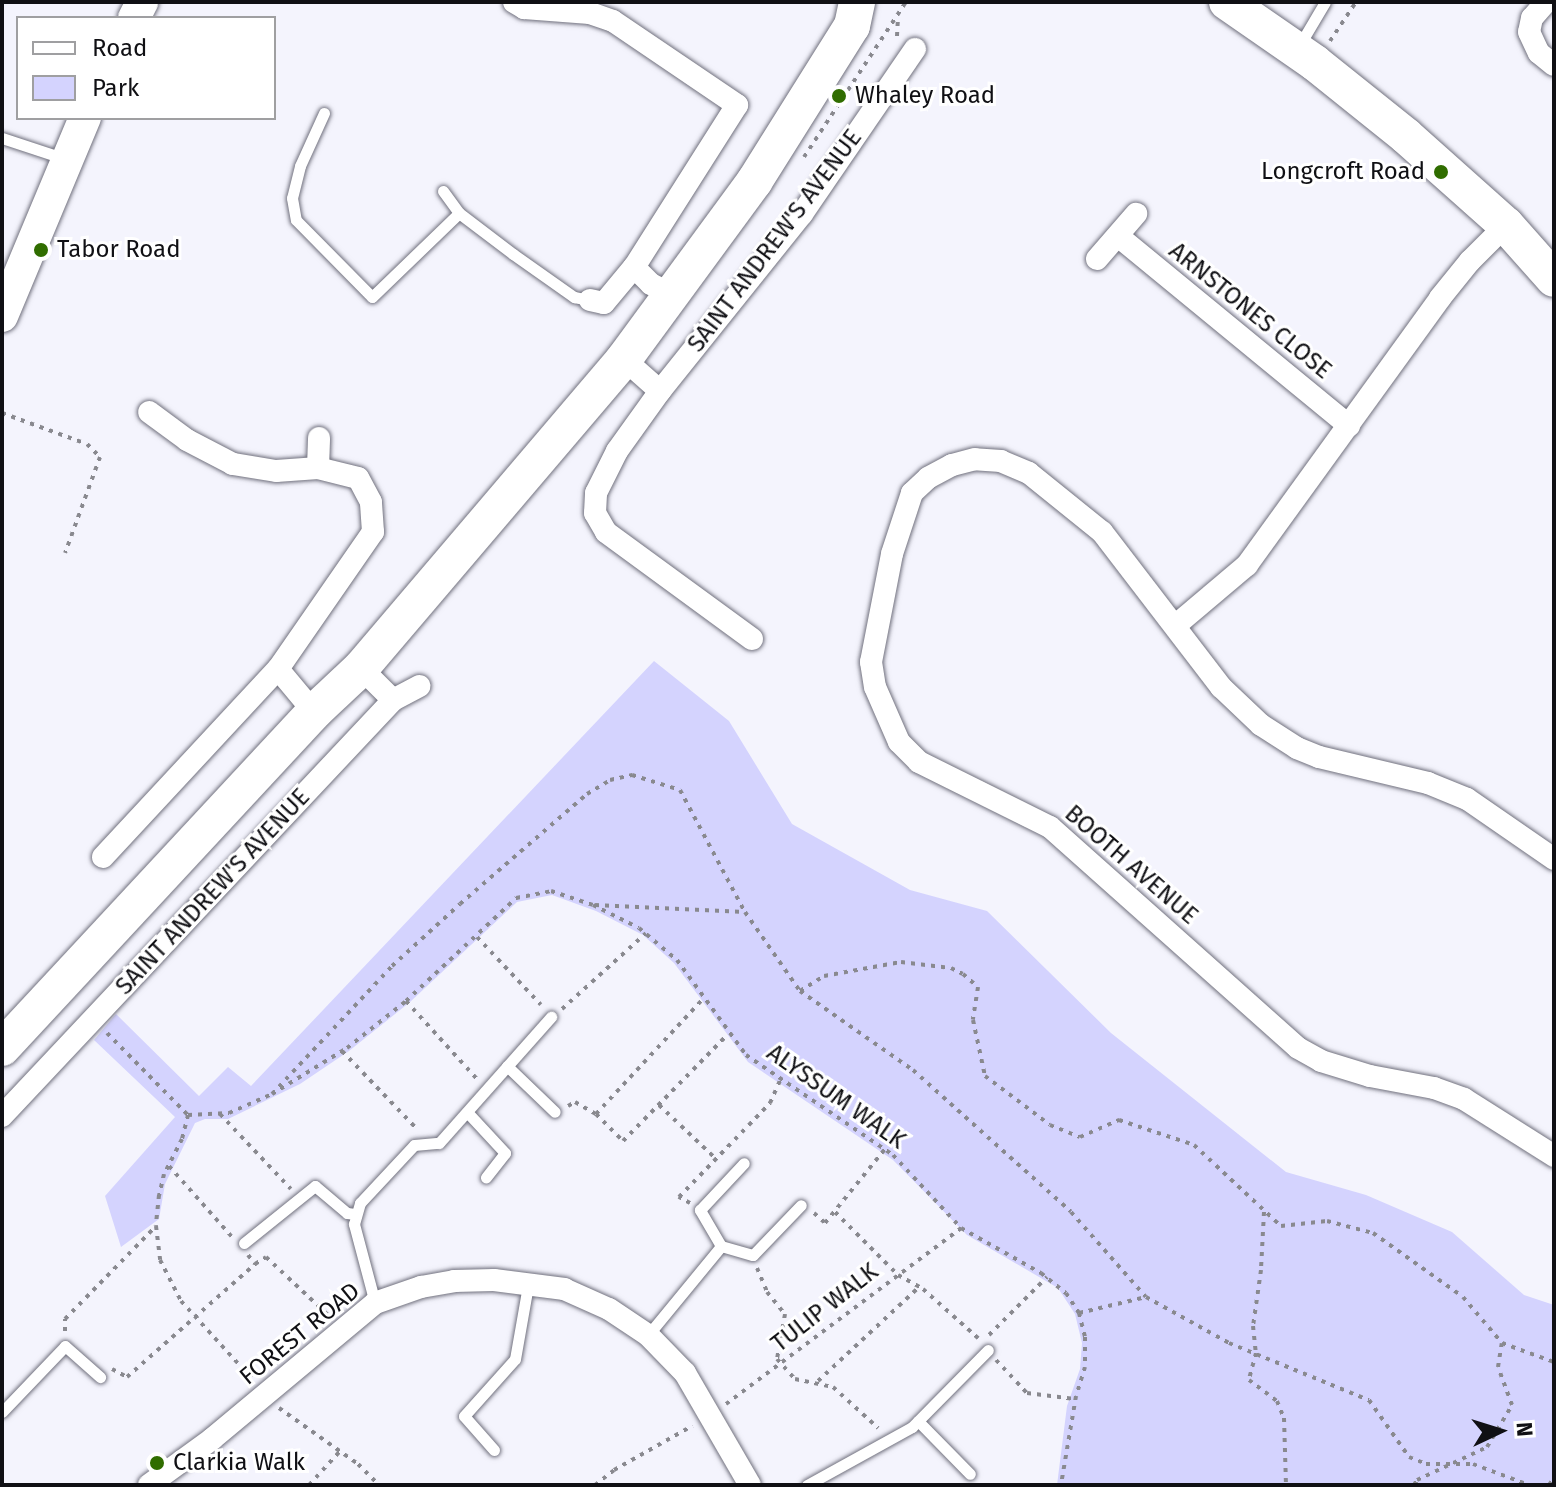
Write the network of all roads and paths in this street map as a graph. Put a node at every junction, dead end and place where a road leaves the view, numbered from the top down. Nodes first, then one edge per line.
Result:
1 (514, 2) edge
2 (906, 2) edge
3 (1227, 2) edge
4 (1325, 2) edge
5 (1356, 2) edge
6 (1546, 2) edge
7 (891, 9) edge
8 (854, 14) edge
9 (915, 49) dead end
10 (1306, 56) junction
11 (1554, 65) edge
12 (324, 113) dead end
13 (84, 120) edge
14 (2, 138) edge
15 (67, 159) junction
16 (443, 191) dead end
17 (459, 213) junction
18 (1136, 214) dead end
19 (1506, 225) junction
20 (1118, 236) junction
21 (1097, 259) dead end
22 (634, 267) junction
23 (1554, 279) edge
24 (673, 295) junction
25 (590, 300) joint
26 (4, 305) edge
27 (624, 359) junction
28 (660, 391) junction
29 (149, 412) dead end
30 (2, 413) edge
31 (1349, 426) junction
32 (319, 438) dead end
33 (318, 468) junction
34 (65, 553) dead end
35 (1176, 625) junction
36 (752, 639) dead end
37 (361, 668) junction
38 (278, 669) junction
39 (419, 686) dead end
40 (393, 700) junction
41 (314, 712) junction
42 (103, 857) dead end
43 (1554, 859) edge
44 (593, 905) junction
45 (745, 912) junction
46 (646, 933) junction
47 (477, 937) junction
48 (800, 991) junction
49 (703, 999) junction
50 (406, 1001) junction
51 (551, 1017) junction
52 (92, 1020) junction
53 (728, 1034) junction
54 (2, 1048) edge
55 (342, 1051) junction
56 (507, 1066) junction
57 (781, 1078) junction
58 (487, 1090) junction
59 (272, 1094) junction
60 (659, 1104) junction
61 (467, 1112) junction
62 (555, 1112) joint
63 (220, 1114) junction
64 (596, 1114) junction
65 (188, 1115) junction
66 (2, 1116) edge
67 (419, 1143) junction
68 (885, 1149) junction
69 (1554, 1156) edge
70 (715, 1158) junction
71 (744, 1163) dead end
72 (169, 1166) junction
73 (486, 1177) dead end
74 (299, 1196) junction
75 (801, 1205) joint
76 (700, 1210) junction
77 (835, 1212) junction
78 (1264, 1212) junction
79 (355, 1214) junction
80 (156, 1226) junction
81 (961, 1228) junction
82 (244, 1243) junction
83 (721, 1246) junction
84 (753, 1255) junction
85 (255, 1264) junction
86 (898, 1275) junction
87 (1047, 1277) junction
88 (528, 1285) junction
89 (919, 1287) junction
90 (1146, 1297) junction
91 (375, 1303) junction
92 (1079, 1313) junction
93 (194, 1315) junction
94 (341, 1330) junction
95 (648, 1335) junction
96 (1502, 1343) junction
97 (65, 1346) junction
98 (988, 1350) joint
99 (1256, 1353) junction
100 (1554, 1362) edge
101 (782, 1365) junction
102 (100, 1377) joint
103 (818, 1381) junction
104 (266, 1395) junction
105 (1075, 1399) junction
106 (2, 1412) edge
107 (710, 1415) junction
108 (918, 1421) junction
109 (890, 1439) junction
110 (494, 1450) dead end
111 (340, 1451) junction
112 (1457, 1464) junction
113 (970, 1474) dead end
114 (1554, 1478) edge
115 (150, 1485) edge
116 (309, 1485) edge
117 (379, 1485) edge
118 (595, 1485) edge
119 (750, 1485) edge
120 (807, 1485) edge
121 (1061, 1485) edge
122 (1286, 1485) edge
123 (1414, 1485) edge
124 (1529, 1485) edge
125 (1549, 1485) edge

1 - 22 street
2 - 7 path
3 - 10 main road
4 - 10 lane
5 - 10 path
6 - 11 street
7 - 8 main road, SAINT ANDREW'S AVENUE
8 - 24 main road, SAINT ANDREW'S AVENUE
9 - 28 street, SAINT ANDREW'S AVENUE
10 - 19 main road
12 - 17 lane
13 - 15 street
14 - 15 lane
15 - 26 street
16 - 17 lane
17 - 25 lane
18 - 20 street
19 - 23 main road
19 - 31 street
20 - 21 street
20 - 31 street, ARNSTONES CLOSE
22 - 24 street, SAINT ANDREW'S AVENUE
22 - 25 street
24 - 27 main road, SAINT ANDREW'S AVENUE
27 - 28 street
27 - 37 main road, SAINT ANDREW'S AVENUE
28 - 36 street, SAINT ANDREW'S AVENUE
29 - 33 street
30 - 34 path
31 - 35 street
32 - 33 street
33 - 38 street
35 - 43 street, BOOTH AVENUE
35 - 69 street, BOOTH AVENUE
37 - 40 street
37 - 41 main road, SAINT ANDREW'S AVENUE
38 - 41 street
38 - 42 street
39 - 40 street, SAINT ANDREW'S AVENUE
40 - 52 street, SAINT ANDREW'S AVENUE
41 - 54 main road, SAINT ANDREW'S AVENUE
44 - 45 path
44 - 46 path, ALYSSUM WALK
44 - 47 path, ALYSSUM WALK
45 - 48 path
45 - 59 path
46 - 49 path, ALYSSUM WALK
46 - 51 path
47 - 50 path, ALYSSUM WALK
47 - 51 path
48 - 78 path
48 - 90 path
49 - 53 path, ALYSSUM WALK
49 - 64 path
50 - 55 path, ALYSSUM WALK
50 - 58 path
51 - 56 lane
52 - 65 path
52 - 66 street, SAINT ANDREW'S AVENUE
53 - 57 path, ALYSSUM WALK
53 - 60 path
55 - 59 path, ALYSSUM WALK
55 - 67 path
56 - 58 lane
56 - 62 lane
57 - 68 path, ALYSSUM WALK
57 - 70 path
58 - 61 lane
59 - 63 path, ALYSSUM WALK
60 - 64 path
60 - 70 path
61 - 67 lane
61 - 73 lane
62 - 64 path
63 - 65 path, ALYSSUM WALK
63 - 74 path
65 - 72 path
67 - 79 lane
68 - 77 path
68 - 81 path, ALYSSUM WALK
70 - 76 path
71 - 76 lane
72 - 80 path
72 - 82 path
74 - 79 lane
74 - 82 lane
75 - 77 path
75 - 84 lane
76 - 83 lane
77 - 86 path
78 - 96 path
78 - 99 path
79 - 91 lane
80 - 93 path
80 - 97 path
81 - 86 path, TULIP WALK
81 - 87 path, ALYSSUM WALK
82 - 85 path
83 - 84 lane
83 - 95 lane
84 - 101 path
85 - 93 path
85 - 94 path
86 - 89 path
86 - 101 path, TULIP WALK
87 - 89 path
87 - 92 path, ALYSSUM WALK
88 - 91 street, FOREST ROAD
88 - 95 street, FOREST ROAD
88 - 110 lane
89 - 103 path
90 - 92 path
90 - 99 path
91 - 94 street, FOREST ROAD
92 - 105 path
93 - 102 path
93 - 104 path
94 - 104 street, FOREST ROAD
95 - 107 street, FOREST ROAD
96 - 100 path
96 - 112 path
97 - 102 lane
97 - 106 lane
98 - 105 path
98 - 108 lane
99 - 112 path
99 - 122 path
101 - 103 path
101 - 107 path, TULIP WALK
103 - 109 path
104 - 111 path
104 - 115 street, FOREST ROAD
105 - 121 path
107 - 118 path, TULIP WALK
107 - 119 street, FOREST ROAD
108 - 109 lane
108 - 113 lane
109 - 120 lane
111 - 116 path
111 - 117 path
112 - 123 path
112 - 124 path
114 - 125 path

